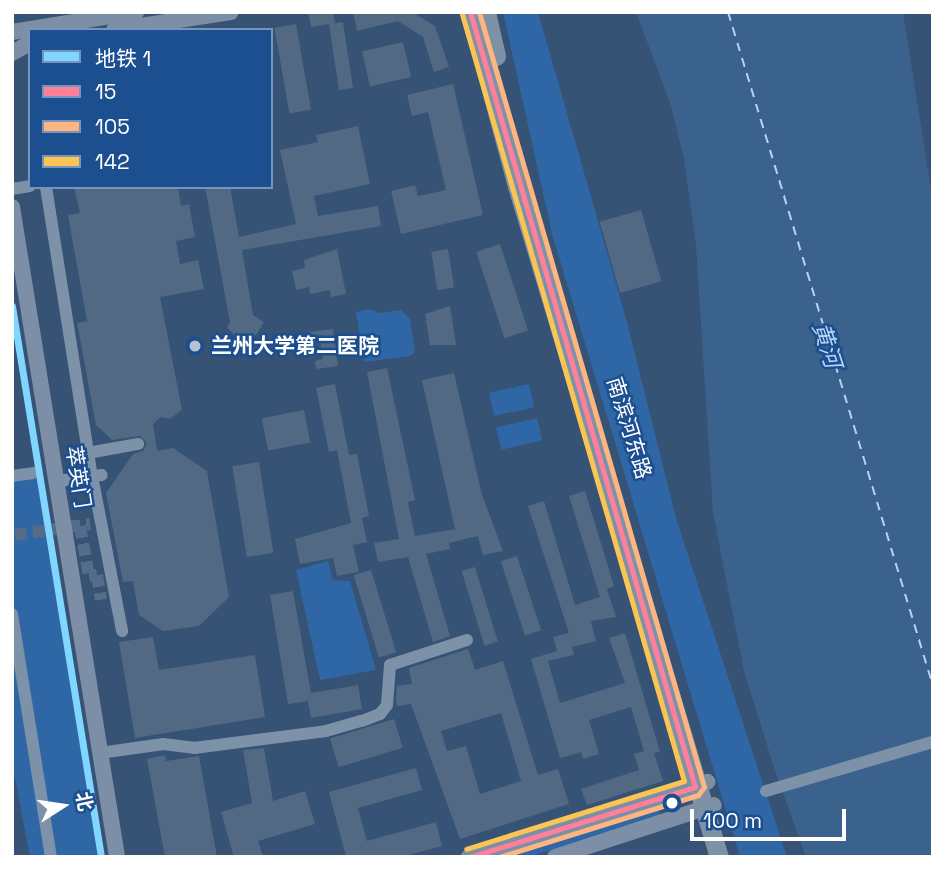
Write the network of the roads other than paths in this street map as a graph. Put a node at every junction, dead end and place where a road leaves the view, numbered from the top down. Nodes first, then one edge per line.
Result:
1 (96, 12) edge
2 (136, 12) edge
3 (176, 12) edge
4 (231, 12) edge
5 (470, 12) edge
6 (486, 12) edge
7 (12, 21) edge
8 (37, 28) edge
9 (77, 28) edge
10 (127, 28) edge
11 (28, 44) edge
12 (12, 53) edge
13 (46, 189) edge
14 (12, 207) edge
15 (138, 444) dead end
16 (88, 453) junction
17 (33, 473) dead end
18 (97, 475) junction
19 (12, 477) edge
20 (58, 481) junction
21 (12, 614) edge
22 (122, 631) dead end
23 (467, 640) dead end
24 (933, 742) edge
25 (100, 753) junction
26 (701, 784) junction
27 (766, 792) dead end
28 (709, 808) junction
29 (51, 857) edge
30 (117, 857) edge
31 (469, 857) edge
32 (555, 857) edge
33 (719, 857) edge
34 (730, 857) edge

1 - 7 main road
2 - 8 main road
3 - 9 main road
4 - 10 main road
5 - 26 highway, 南滨河东路
6 - 26 highway, 南滨河东路
11 - 12 main road
13 - 16 street
14 - 20 main road, 萃英门
15 - 16 street
16 - 18 street
17 - 19 street
18 - 20 street
18 - 22 street
20 - 25 main road, 萃英门
21 - 29 street
23 - 25 street
24 - 27 street
25 - 30 main road, 萃英门
26 - 28 highway, 南滨河东路
26 - 31 main road
28 - 32 main road
28 - 33 highway, 南滨河东路
28 - 34 highway, 南滨河东路

